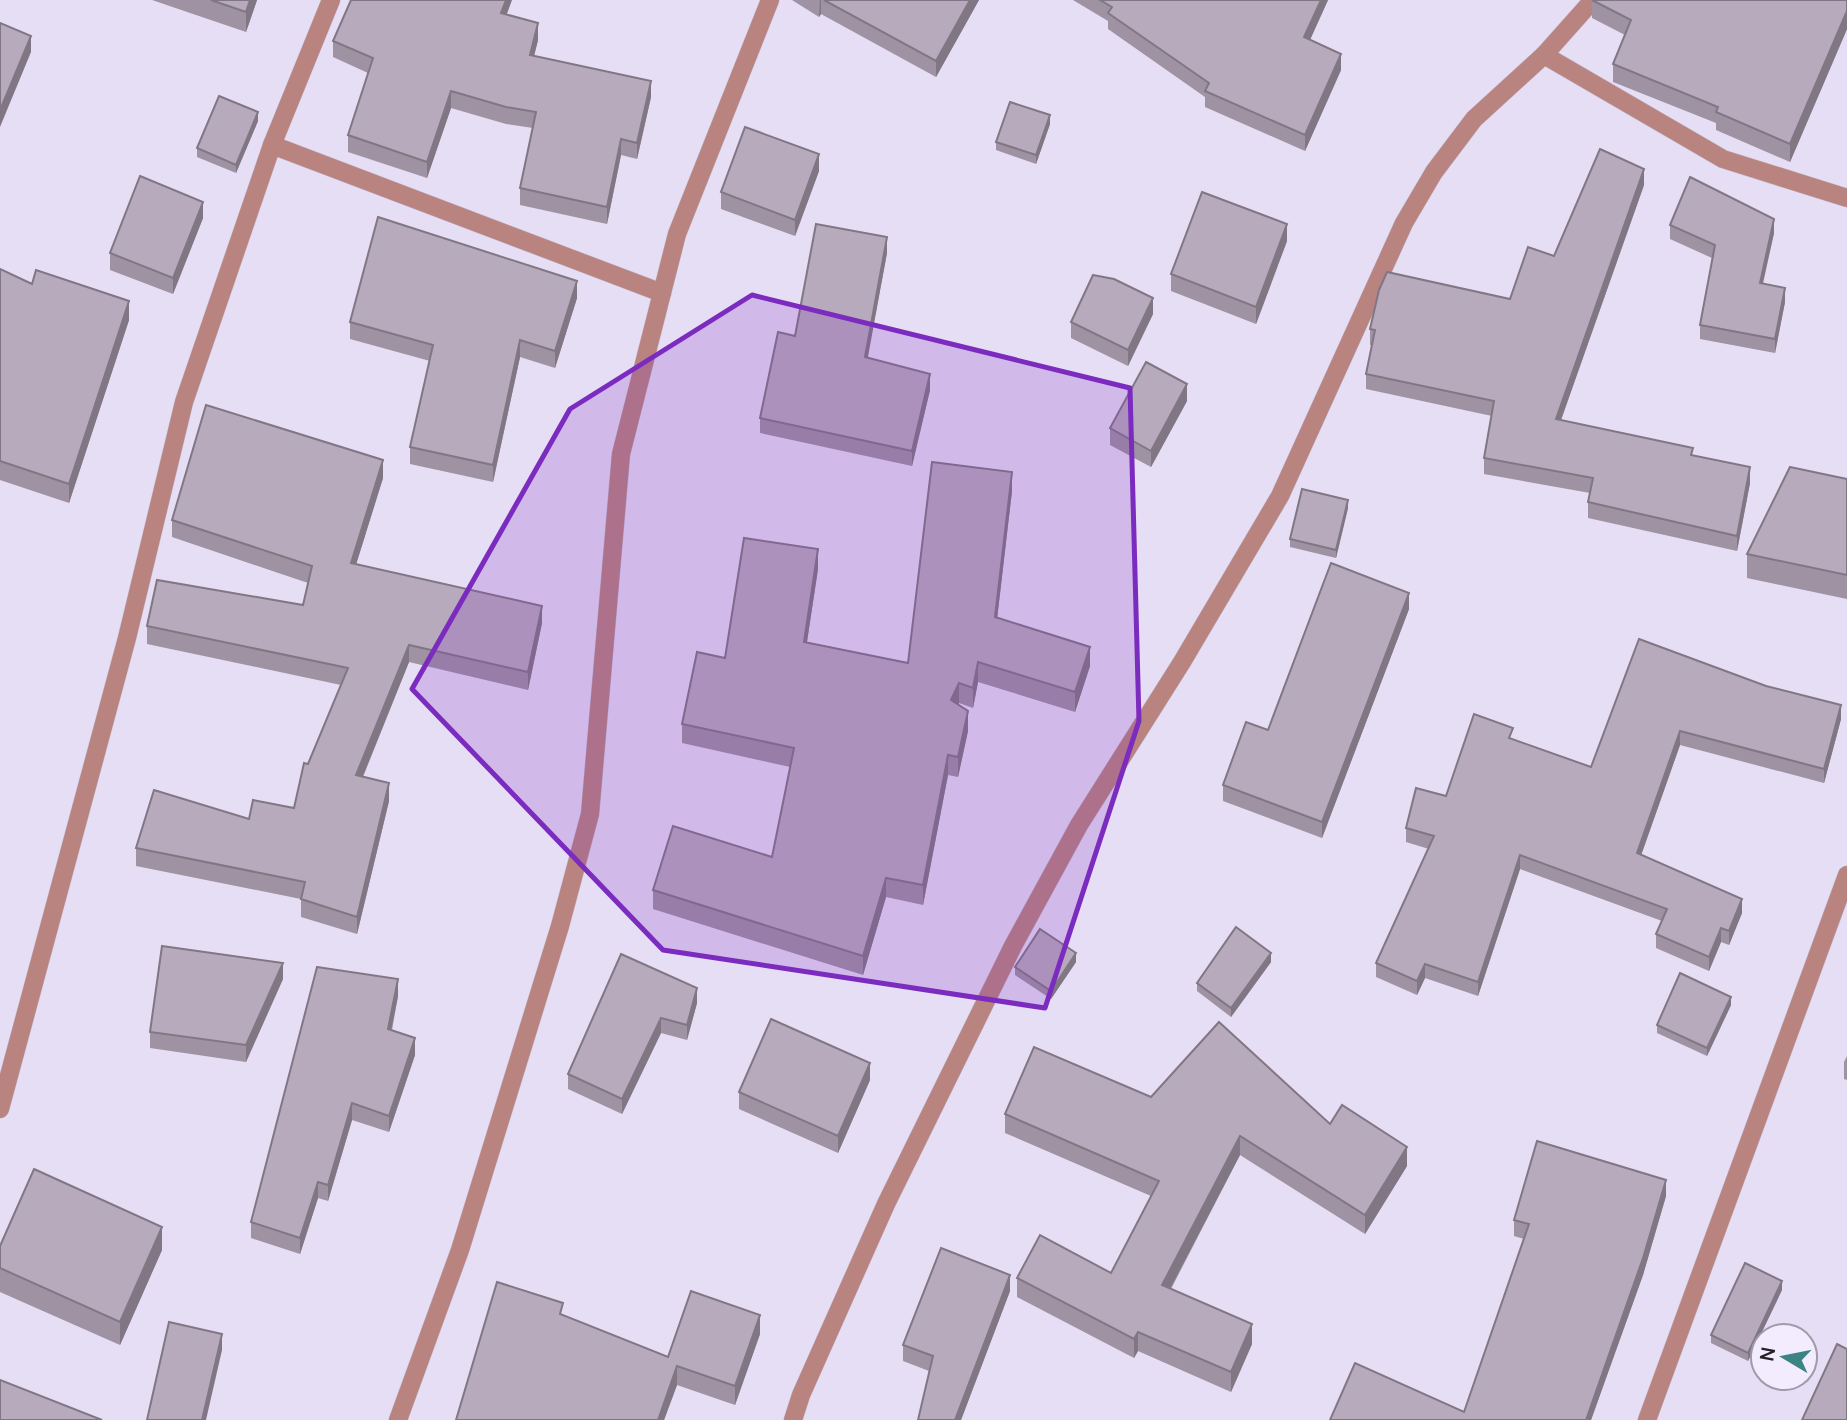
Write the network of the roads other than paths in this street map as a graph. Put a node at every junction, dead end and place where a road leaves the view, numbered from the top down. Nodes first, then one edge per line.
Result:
1 (331, 0) edge
2 (770, 0) edge
3 (1593, 0) edge
4 (1544, 55) junction
5 (272, 145) junction
6 (1847, 198) edge
7 (662, 293) junction
8 (1847, 875) edge
9 (0, 1109) edge
10 (398, 1420) edge
11 (793, 1420) edge
12 (1647, 1420) edge

1 - 5 street
2 - 7 street
3 - 4 street
4 - 6 street
4 - 11 street
5 - 7 street
5 - 9 street
7 - 10 street
8 - 12 street

